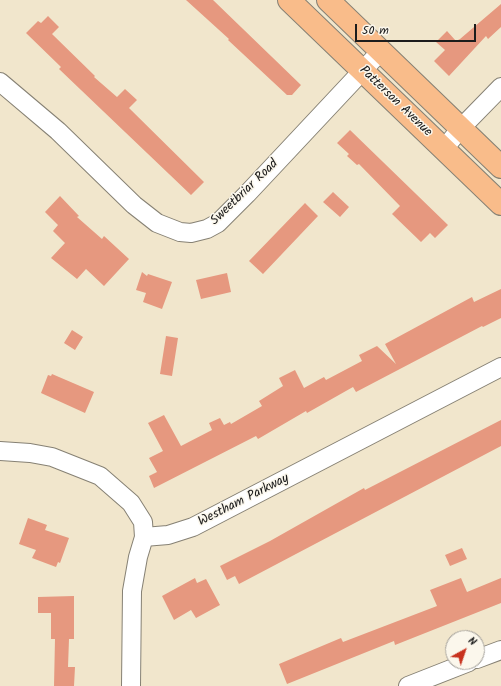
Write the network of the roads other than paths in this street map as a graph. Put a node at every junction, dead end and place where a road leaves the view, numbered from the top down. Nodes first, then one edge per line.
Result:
1 (289, 0) edge
2 (328, 0) edge
3 (381, 52) junction
4 (363, 71) junction
5 (0, 82) edge
6 (501, 87) edge
7 (461, 128) junction
8 (443, 150) junction
9 (501, 167) edge
10 (501, 204) edge
11 (501, 367) edge
12 (0, 451) edge
13 (144, 537) junction
14 (501, 650) edge
15 (485, 656) edge
16 (449, 670) edge
17 (131, 686) edge
18 (408, 686) edge

1 - 4 main road, Patterson Avenue
2 - 3 main road, Patterson Avenue
3 - 4 street, Sweetbriar Road
3 - 7 main road, Patterson Avenue
4 - 5 street, Sweetbriar Road
4 - 8 main road, Patterson Avenue
6 - 7 street
7 - 8 street
7 - 9 main road, Patterson Avenue
8 - 10 main road, Patterson Avenue
11 - 13 street, Westham Parkway
12 - 13 street
13 - 17 street
14 - 15 street
16 - 18 street

